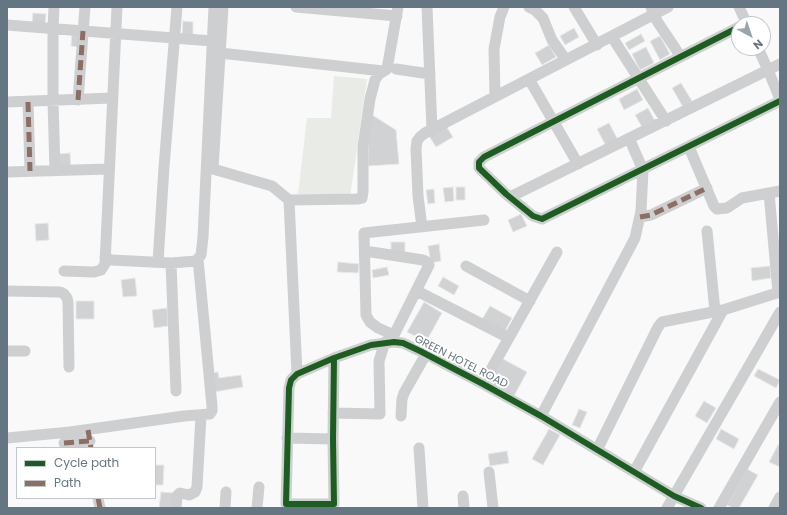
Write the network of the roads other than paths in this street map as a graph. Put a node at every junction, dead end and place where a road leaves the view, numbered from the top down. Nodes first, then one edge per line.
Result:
1 (54, 7) edge
2 (84, 7) edge
3 (117, 7) edge
4 (177, 7) edge
5 (214, 7) edge
6 (223, 7) edge
7 (296, 7) edge
8 (427, 7) edge
9 (504, 7) edge
10 (529, 7) edge
11 (574, 7) edge
12 (668, 7) edge
13 (653, 11) edge
14 (398, 12) edge
15 (7, 25) edge
16 (53, 29) junction
17 (83, 31) junction
18 (731, 32) edge
19 (115, 34) junction
20 (612, 37) junction
21 (175, 38) junction
22 (212, 41) junction
23 (597, 45) junction
24 (220, 53) junction
25 (762, 56) edge
26 (681, 57) junction
27 (566, 60) junction
28 (780, 64) edge
29 (396, 69) dead end
30 (768, 70) junction
31 (383, 71) junction
32 (430, 74) junction
33 (639, 78) junction
34 (529, 79) junction
35 (495, 97) junction
36 (112, 98) junction
37 (78, 100) junction
38 (780, 100) edge
39 (53, 101) junction
40 (7, 102) edge
41 (28, 102) junction
42 (666, 121) junction
43 (554, 122) junction
44 (432, 130) junction
45 (629, 138) junction
46 (689, 147) junction
47 (578, 164) junction
48 (109, 169) junction
49 (55, 170) junction
50 (643, 170) junction
51 (30, 171) junction
52 (7, 172) edge
53 (707, 188) junction
54 (774, 192) edge
55 (510, 197) junction
56 (289, 200) junction
57 (640, 218) junction
58 (484, 220) dead end
59 (422, 227) junction
60 (707, 231) dead end
61 (365, 251) junction
62 (557, 252) dead end
63 (104, 258) junction
64 (198, 259) junction
65 (158, 262) junction
66 (172, 263) junction
67 (466, 266) dead end
68 (64, 271) dead end
69 (7, 291) edge
70 (417, 291) junction
71 (779, 292) edge
72 (530, 301) junction
73 (719, 310) junction
74 (780, 312) edge
75 (509, 338) junction
76 (391, 340) junction
77 (7, 351) edge
78 (25, 351) dead end
79 (426, 354) junction
80 (334, 358) junction
81 (69, 367) dead end
82 (297, 374) junction
83 (483, 384) junction
84 (176, 391) dead end
85 (780, 402) edge
86 (334, 413) junction
87 (201, 416) junction
88 (401, 416) dead end
89 (541, 416) junction
90 (88, 430) junction
91 (7, 438) edge
92 (287, 438) junction
93 (333, 440) junction
94 (64, 443) dead end
95 (90, 445) edge
96 (419, 448) dead end
97 (597, 450) junction
98 (490, 472) dead end
99 (634, 472) junction
100 (259, 487) dead end
101 (226, 492) dead end
102 (463, 496) dead end
103 (674, 496) junction
104 (780, 497) edge
105 (176, 508) edge
106 (225, 508) edge
107 (257, 508) edge
108 (423, 508) edge
109 (464, 508) edge
110 (493, 508) edge
111 (668, 508) edge
112 (701, 508) edge
113 (719, 508) edge
114 (774, 508) edge

1 - 16 street
2 - 17 street
3 - 19 street
4 - 21 street
5 - 22 street
6 - 24 street
7 - 14 street
8 - 32 street
9 - 35 street
10 - 27 street
11 - 23 street
12 - 13 street
13 - 20 street
13 - 26 street
14 - 31 street
15 - 16 street
16 - 17 street
16 - 39 street
17 - 19 street
17 - 37 street
18 - 26 street
19 - 21 street
19 - 36 street
20 - 23 street
20 - 33 street
21 - 22 street
21 - 65 street
22 - 64 street
23 - 27 street
24 - 31 street
24 - 56 street
25 - 30 street
26 - 33 street
27 - 34 street
28 - 30 street
29 - 32 street
30 - 38 street
30 - 42 street
31 - 56 street
32 - 44 street
33 - 42 street
33 - 43 street
34 - 35 street
34 - 43 street
35 - 44 street
36 - 37 street
36 - 48 street
37 - 39 street
38 - 46 street
39 - 41 street
39 - 49 street
40 - 41 street
41 - 51 street
42 - 45 street
43 - 47 street
43 - 55 street
44 - 59 street
45 - 47 street
45 - 50 street
46 - 50 street
46 - 53 street
47 - 55 street
48 - 49 street
48 - 63 street
49 - 51 street
50 - 55 street
50 - 57 street
51 - 52 street
53 - 54 street
53 - 57 street
54 - 71 street
56 - 82 street
57 - 89 street
58 - 59 street
59 - 61 street, GREEN HOTEL ROAD
60 - 73 street
61 - 70 street
61 - 76 street, GREEN HOTEL ROAD
62 - 72 street
63 - 65 street
63 - 68 street
64 - 66 street
64 - 87 street
65 - 66 street
66 - 84 street
67 - 72 street
69 - 81 street
70 - 75 street
70 - 76 street
71 - 73 street
72 - 75 street
73 - 97 street
73 - 99 street
74 - 103 street
75 - 83 street
76 - 79 street, GREEN HOTEL ROAD
76 - 80 street
76 - 86 street
77 - 78 street
79 - 83 street, GREEN HOTEL ROAD
79 - 88 street
80 - 82 street
80 - 86 street
82 - 92 street
83 - 89 street, GREEN HOTEL ROAD
85 - 113 street
86 - 93 street
87 - 90 street
87 - 105 street
89 - 97 street, GREEN HOTEL ROAD
90 - 91 street
90 - 95 street
92 - 93 street
92 - 93 street
94 - 95 street
96 - 108 street
97 - 99 street, GREEN HOTEL ROAD
98 - 110 street
99 - 103 street, GREEN HOTEL ROAD
100 - 107 street
101 - 106 street
102 - 109 street
103 - 111 street
103 - 112 street, GREEN HOTEL ROAD
104 - 114 street

